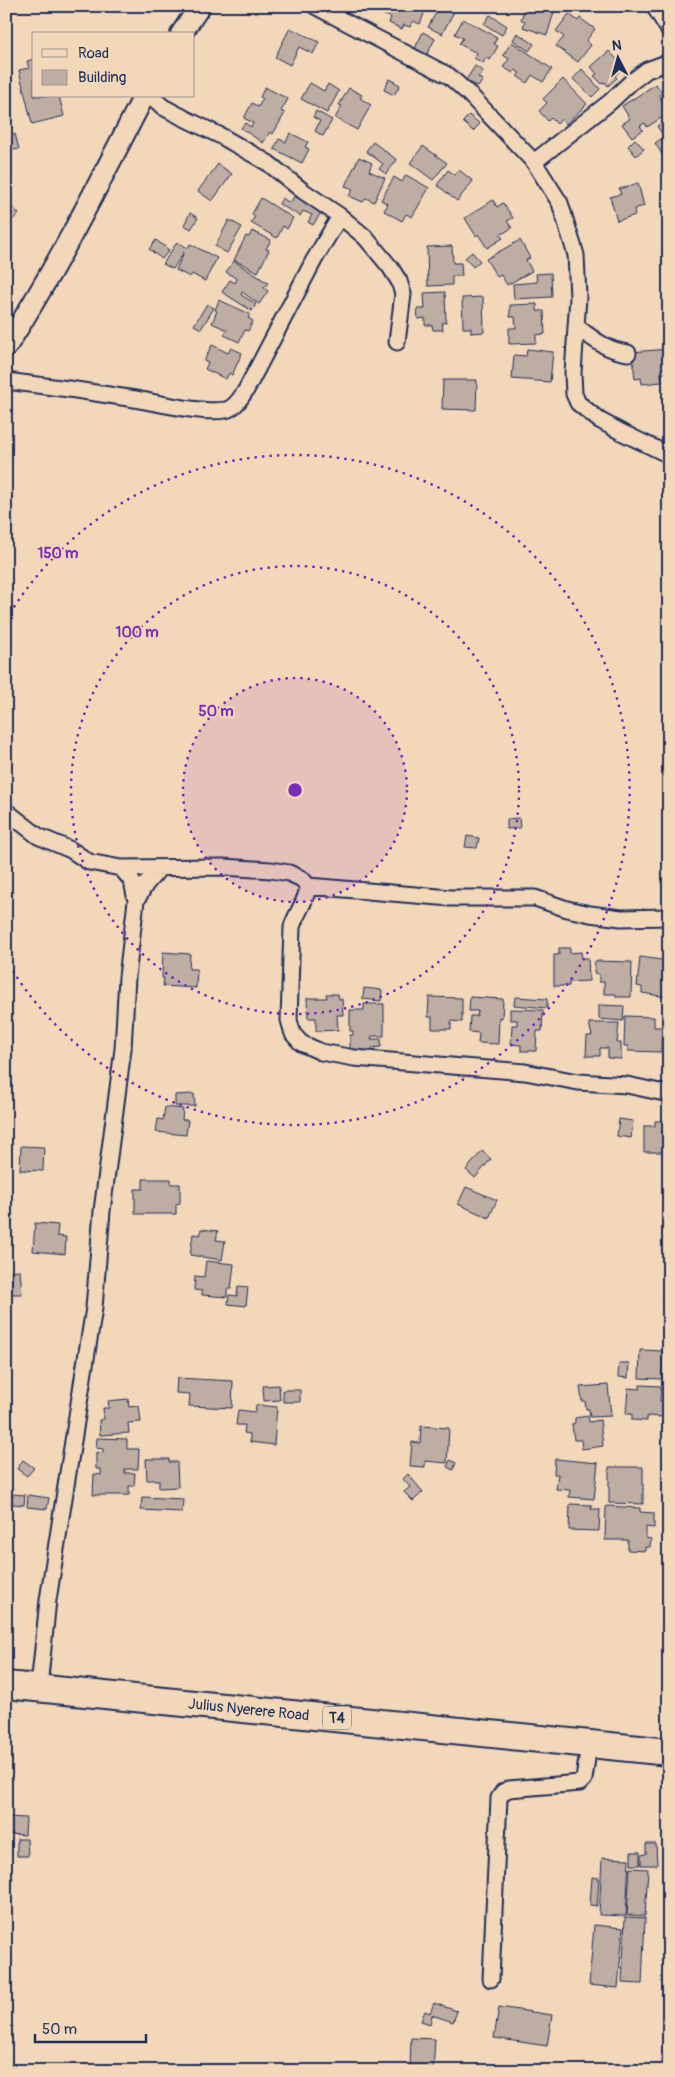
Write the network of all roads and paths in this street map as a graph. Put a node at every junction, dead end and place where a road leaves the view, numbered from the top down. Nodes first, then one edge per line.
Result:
1 (200, 6) edge
2 (315, 6) edge
3 (654, 6) edge
4 (669, 30) edge
5 (182, 32) edge
6 (669, 62) edge
7 (143, 98) edge
8 (153, 98) edge
9 (534, 162) junction
10 (340, 216) junction
11 (576, 326) junction
12 (397, 342) dead end
13 (6, 347) edge
14 (628, 353) dead end
15 (6, 381) edge
16 (669, 455) edge
17 (6, 811) edge
18 (121, 868) junction
19 (158, 869) junction
20 (308, 886) junction
21 (136, 901) junction
22 (669, 917) edge
23 (669, 1094) edge
24 (6, 1685) edge
25 (38, 1687) junction
26 (588, 1745) junction
27 (669, 1752) edge
28 (491, 1979) dead end

1 - 5 main road
2 - 9 street
3 - 4 street
6 - 9 street
7 - 13 main road
8 - 10 street
9 - 11 street
10 - 12 street
10 - 15 street
11 - 14 street
11 - 16 street
17 - 18 street
18 - 19 street
18 - 21 street
19 - 20 street
19 - 21 street
20 - 22 street
20 - 23 street
21 - 25 street
24 - 25 highway, Julius Nyerere Road / T4
25 - 26 highway, Julius Nyerere Road / T4
26 - 27 highway, Julius Nyerere Road / T4
26 - 28 street

